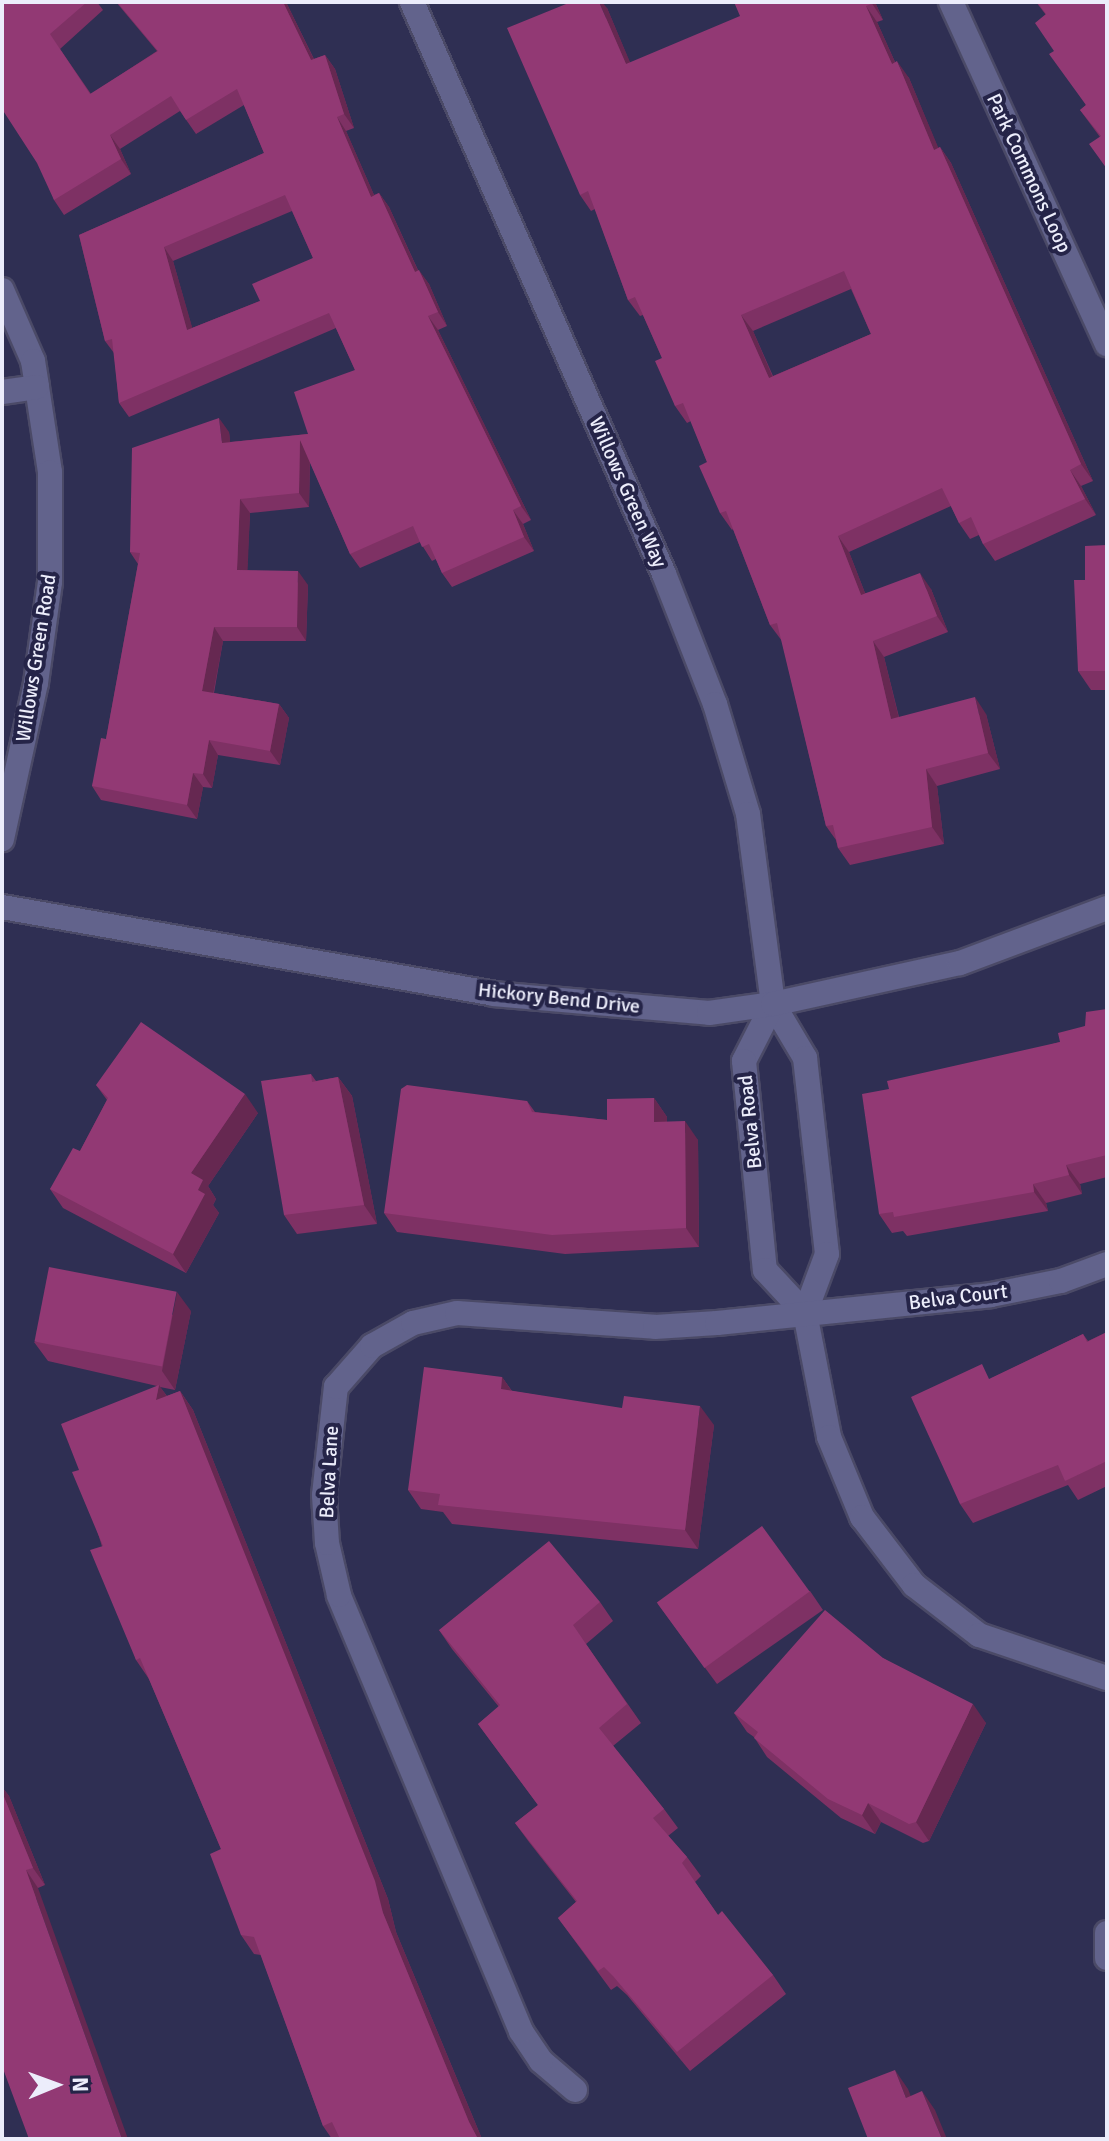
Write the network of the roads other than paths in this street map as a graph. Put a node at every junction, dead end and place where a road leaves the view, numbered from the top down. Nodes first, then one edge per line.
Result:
1 (412, 2) edge
2 (951, 2) edge
3 (2, 290) edge
4 (1107, 344) edge
5 (37, 387) junction
6 (2, 392) edge
7 (2, 839) edge
8 (2, 907) edge
9 (1107, 908) edge
10 (773, 1004) junction
11 (1107, 1264) edge
12 (805, 1313) junction
13 (1107, 1678) edge
14 (1107, 1933) edge
15 (1107, 1958) edge
16 (575, 2090) dead end

1 - 10 street, Willows Green Way
2 - 4 street, Park Commons Loop
3 - 5 street, Willows Green Road
5 - 6 street
5 - 7 street, Willows Green Road
8 - 10 street, Hickory Bend Drive
9 - 10 street, Hickory Bend Drive
10 - 12 street
10 - 12 street, Belva Road
11 - 12 street, Belva Court
12 - 13 street
12 - 16 street, Belva Lane
14 - 15 street

